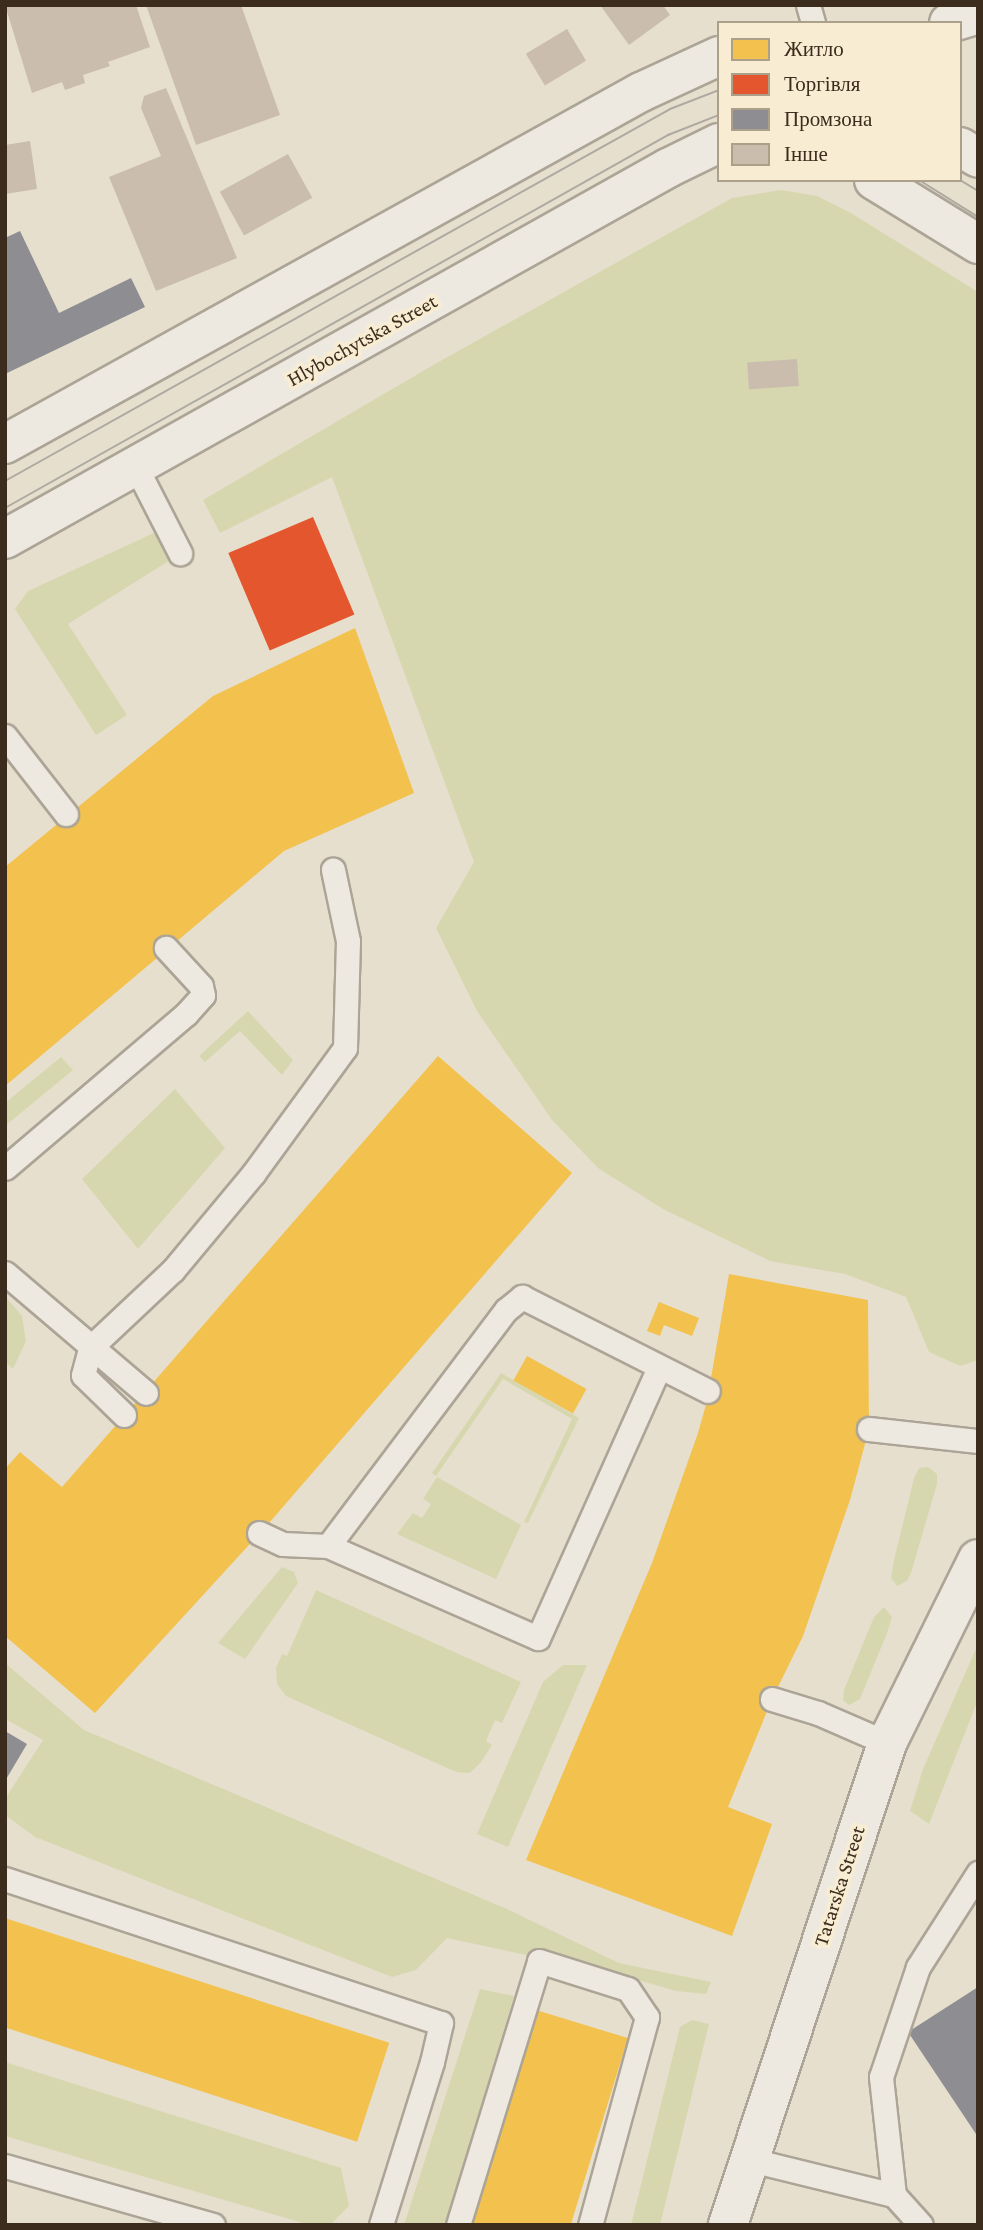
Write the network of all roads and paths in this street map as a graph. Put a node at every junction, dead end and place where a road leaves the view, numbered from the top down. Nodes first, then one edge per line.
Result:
1 (978, 14) edge
2 (955, 21) edge
3 (717, 57) edge
4 (717, 144) edge
5 (962, 148) edge
6 (978, 158) edge
7 (877, 182) edge
8 (978, 244) edge
9 (5, 443) edge
10 (136, 467) junction
11 (5, 539) edge
12 (180, 553) dead end
13 (5, 736) edge
14 (66, 814) dead end
15 (334, 870) dead end
16 (166, 948) dead end
17 (5, 1168) edge
18 (5, 1273) edge
19 (90, 1348) junction
20 (659, 1368) junction
21 (708, 1391) dead end
22 (146, 1393) dead end
23 (124, 1415) dead end
24 (869, 1429) dead end
25 (978, 1441) edge
26 (260, 1533) dead end
27 (328, 1546) junction
28 (978, 1559) edge
29 (772, 1699) dead end
30 (887, 1743) junction
31 (978, 1873) edge
32 (5, 1879) edge
33 (747, 2159) junction
34 (5, 2166) edge
35 (894, 2195) junction
36 (212, 2225) edge
37 (381, 2225) edge
38 (458, 2225) edge
39 (590, 2225) edge
40 (728, 2225) edge
41 (921, 2225) edge

1 - 2 main road
3 - 9 main road
4 - 10 main road, Hlybochytska Street
5 - 6 main road
7 - 8 main road
10 - 11 main road, Hlybochytska Street
10 - 12 lane
13 - 14 lane
15 - 19 lane
16 - 17 lane
18 - 19 lane
19 - 22 lane
19 - 23 lane
20 - 21 lane
20 - 27 lane
20 - 27 lane
24 - 25 lane
26 - 27 lane
28 - 30 main road, Tatarska Street
29 - 30 lane
30 - 33 main road, Tatarska Street
31 - 35 lane
32 - 37 lane
33 - 35 lane
33 - 40 main road, Tatarska Street
34 - 36 lane
35 - 41 lane
38 - 39 lane

